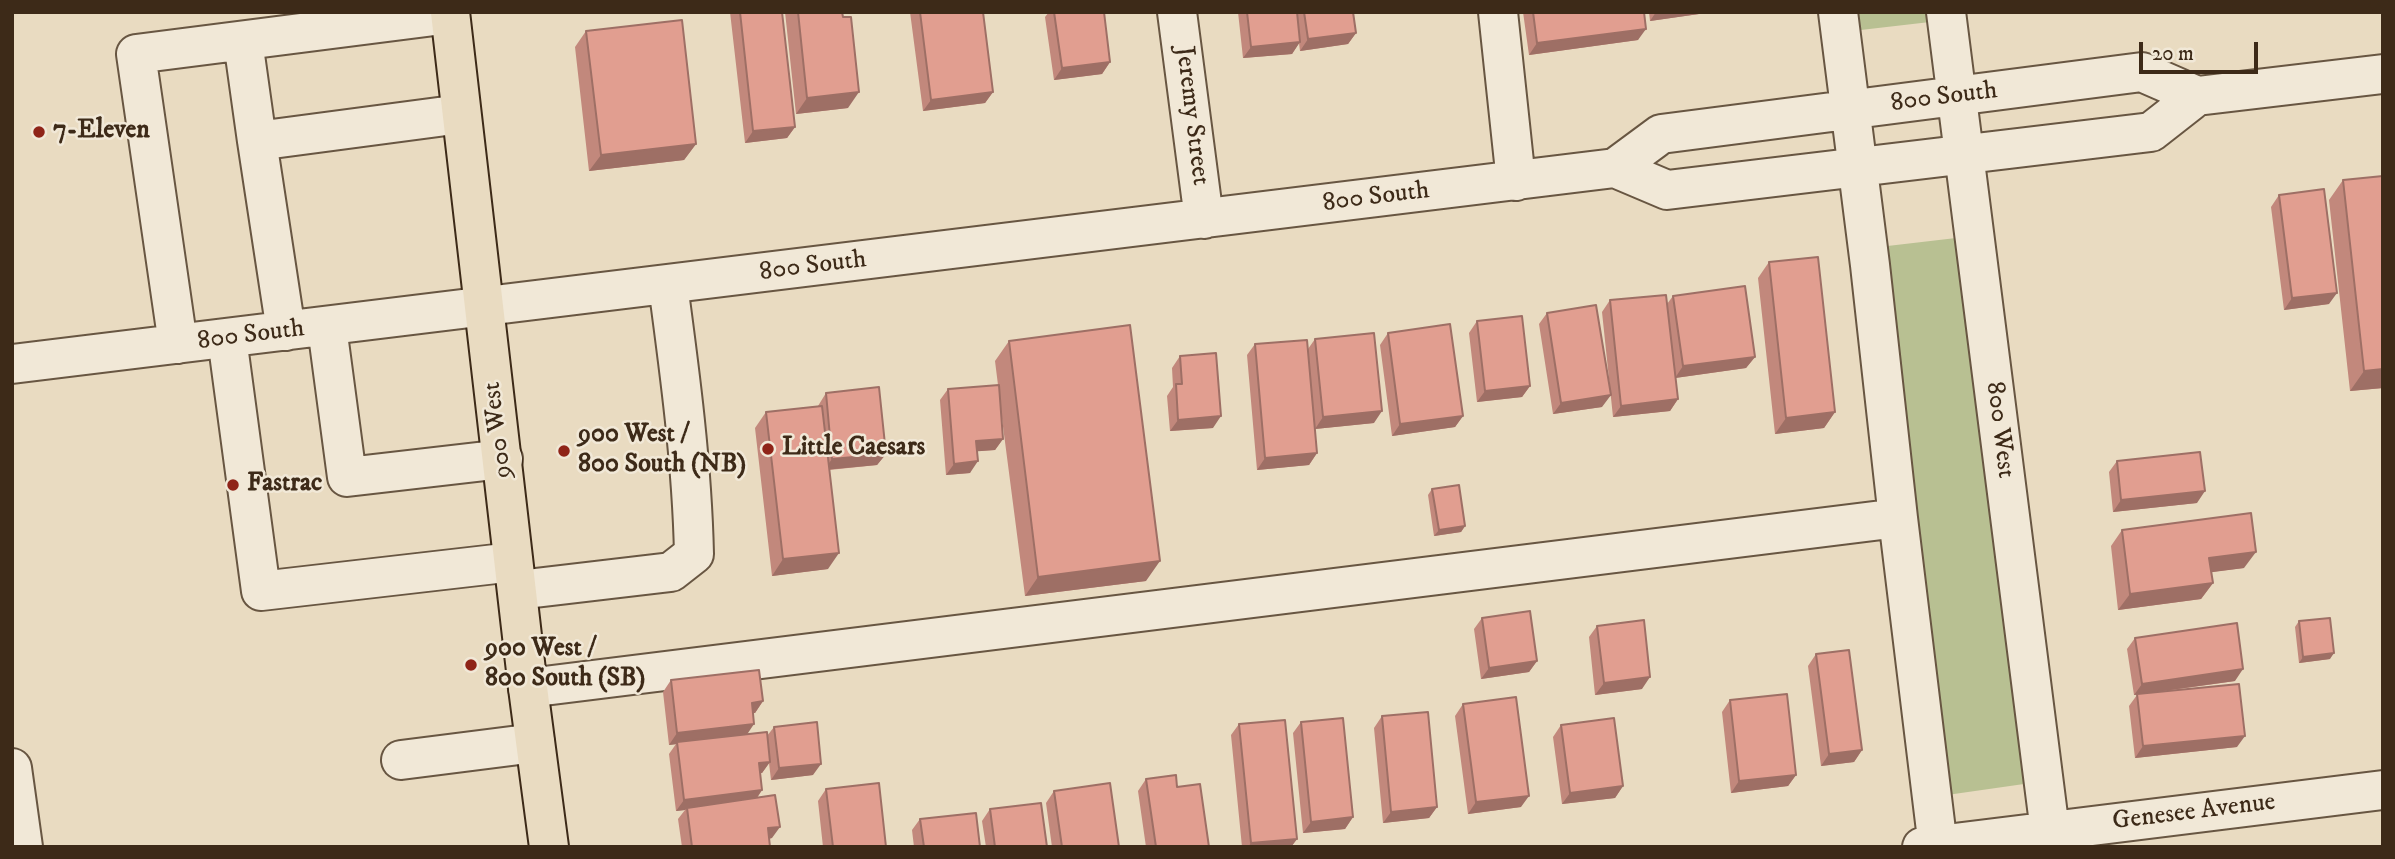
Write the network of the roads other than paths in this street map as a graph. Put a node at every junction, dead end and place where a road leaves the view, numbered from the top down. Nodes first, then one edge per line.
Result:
1 (1177, 12) edge
2 (1497, 12) edge
3 (1838, 12) edge
4 (1946, 12) edge
5 (450, 13) edge
6 (243, 41) junction
7 (2383, 74) edge
8 (1956, 96) junction
9 (2197, 96) junction
10 (1850, 110) junction
11 (461, 114) junction
12 (257, 141) junction
13 (1964, 154) junction
14 (1858, 167) junction
15 (1615, 169) junction
16 (1516, 181) junction
17 (1204, 219) junction
18 (668, 285) junction
19 (484, 307) junction
20 (327, 327) junction
21 (286, 331) junction
22 (227, 338) junction
23 (178, 344) junction
24 (12, 364) edge
25 (503, 460) junction
26 (1898, 518) junction
27 (515, 576) junction
28 (528, 688) junction
29 (535, 743) junction
30 (401, 760) dead end
31 (12, 768) edge
32 (2383, 790) edge
33 (2051, 839) edge
34 (1933, 846) edge
35 (23, 847) edge
36 (549, 847) edge

1 - 17 street, Jeremy Street
2 - 16 street
3 - 10 street
4 - 8 street, 800 West
5 - 6 street
5 - 11 main road, 900 West
6 - 12 street
6 - 23 street
7 - 9 street
8 - 9 street, 800 South
8 - 10 street, 800 South
8 - 13 street, 800 West
9 - 13 street, 800 South
10 - 14 street
10 - 15 street, 800 South
11 - 12 street
11 - 19 main road, 900 West
12 - 21 street
13 - 14 street, 800 South
13 - 33 street, 800 West
14 - 15 street, 800 South
14 - 26 street
15 - 16 street, 800 South
16 - 17 street, 800 South
17 - 18 street, 800 South
18 - 19 street, 800 South
18 - 27 street
19 - 20 street, 800 South
19 - 25 main road, 900 West
20 - 21 street, 800 South
20 - 25 street
21 - 22 street, 800 South
22 - 23 street, 800 South
22 - 27 street
23 - 24 street, 800 South
25 - 27 main road, 900 West
26 - 28 street
26 - 34 street
27 - 28 main road, 900 West
28 - 29 main road, 900 West
29 - 30 street
29 - 36 main road, 900 West
31 - 35 street
32 - 33 street, Genesee Avenue
33 - 34 street, Genesee Avenue

